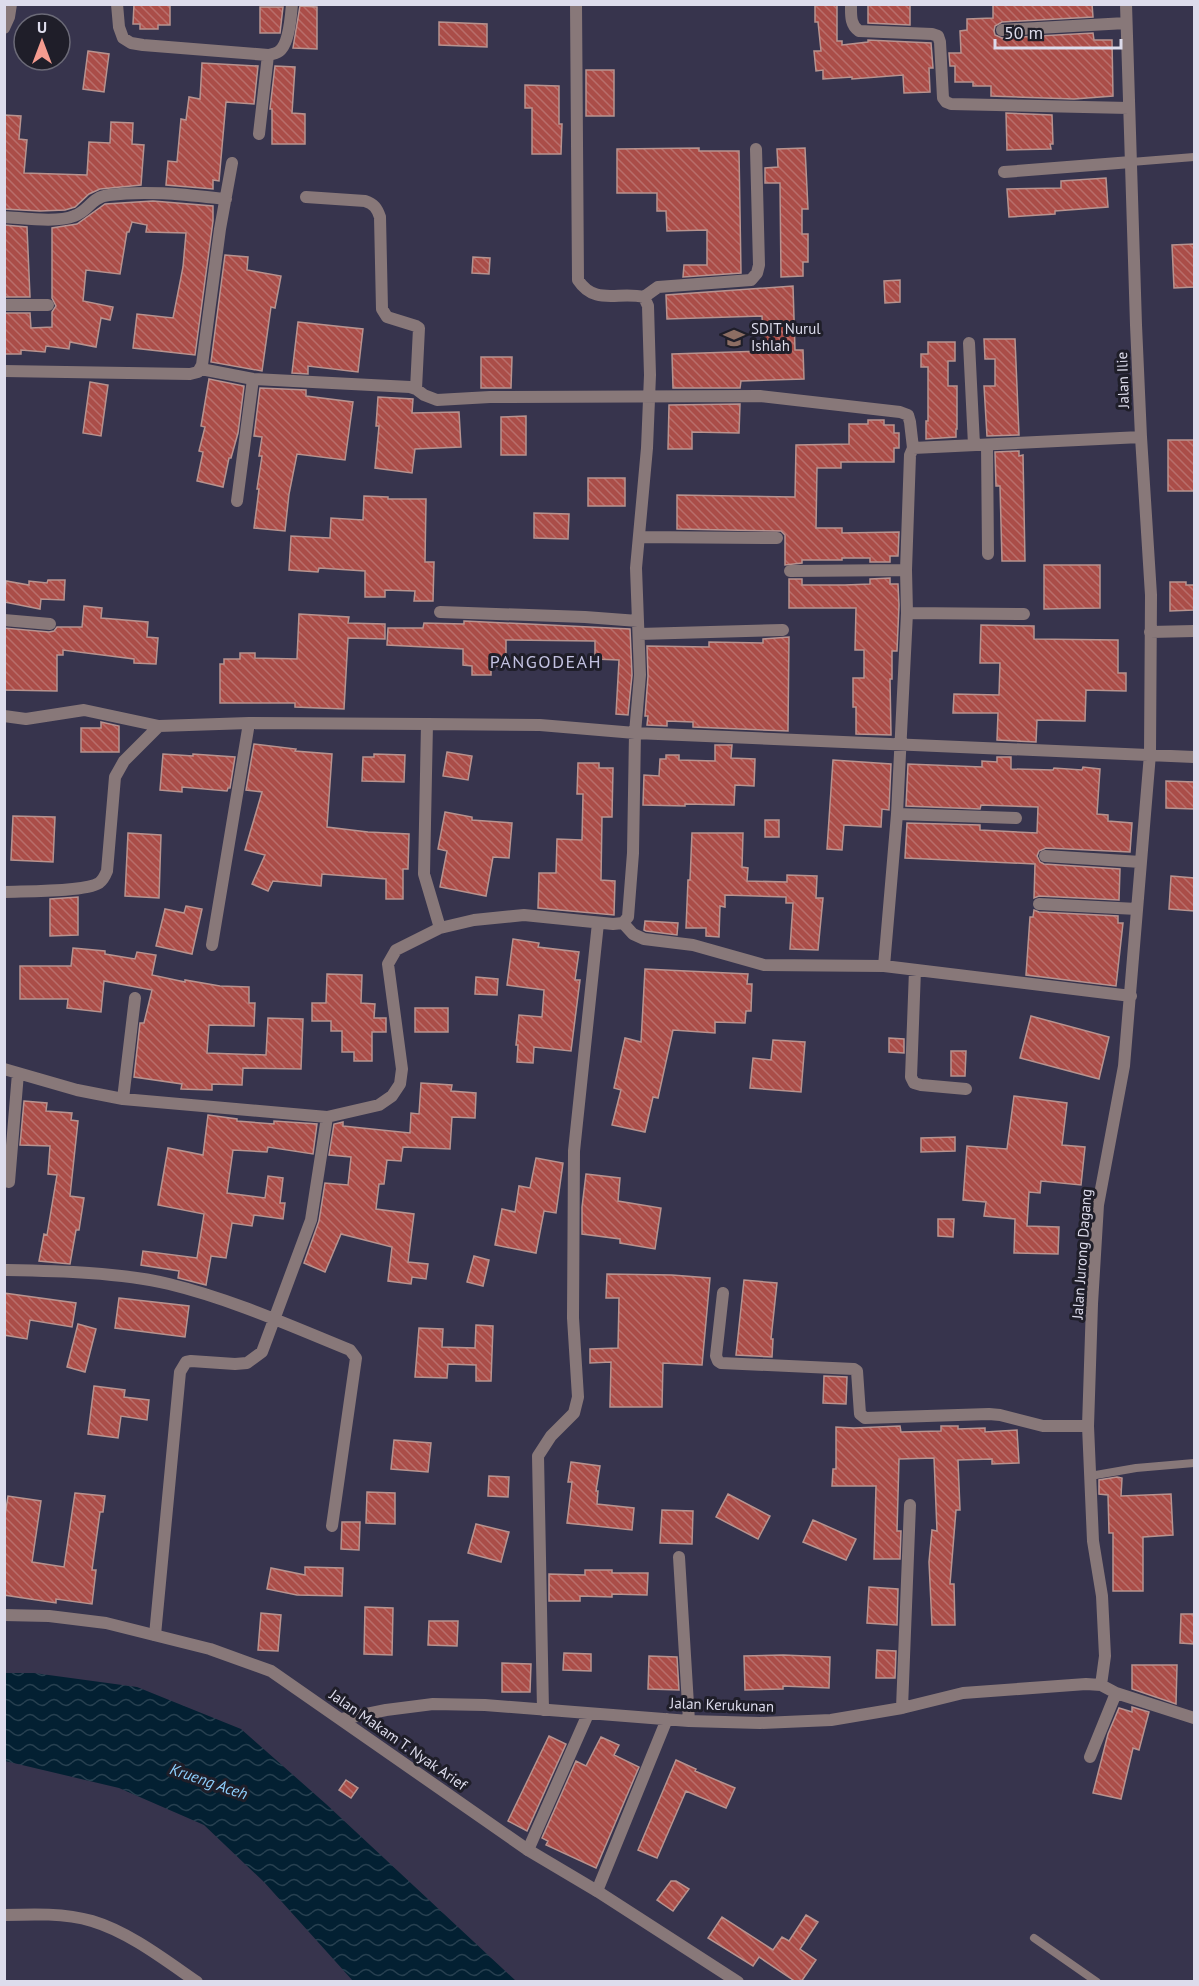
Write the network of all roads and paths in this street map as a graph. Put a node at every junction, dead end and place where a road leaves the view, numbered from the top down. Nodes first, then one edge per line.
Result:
1 (11, 4) edge
2 (117, 4) edge
3 (292, 4) edge
4 (576, 4) edge
5 (851, 4) edge
6 (1126, 4) edge
7 (1126, 23) junction
8 (4, 28) edge
9 (1002, 30) dead end
10 (268, 55) junction
11 (1129, 108) junction
12 (259, 134) dead end
13 (756, 149) dead end
14 (1194, 157) edge
15 (1131, 162) junction
16 (232, 163) dead end
17 (1004, 172) dead end
18 (306, 197) dead end
19 (226, 199) junction
20 (4, 217) edge
21 (644, 297) junction
22 (4, 305) edge
23 (48, 305) dead end
24 (969, 343) dead end
25 (201, 369) junction
26 (4, 371) edge
27 (253, 379) junction
28 (416, 389) junction
29 (648, 396) junction
30 (1141, 437) junction
31 (974, 445) junction
32 (987, 445) junction
33 (913, 448) junction
34 (237, 501) dead end
35 (639, 537) junction
36 (777, 538) dead end
37 (988, 554) dead end
38 (906, 570) junction
39 (790, 571) dead end
40 (440, 612) dead end
41 (907, 613) junction
42 (1024, 614) dead end
43 (4, 620) edge
44 (50, 624) dead end
45 (638, 628) junction
46 (783, 630) dead end
47 (1194, 631) edge
48 (1150, 632) junction
49 (4, 716) edge
50 (249, 723) junction
51 (427, 724) junction
52 (159, 726) junction
53 (634, 732) junction
54 (901, 745) junction
55 (1149, 754) junction
56 (1194, 757) edge
57 (897, 813) junction
58 (1016, 819) dead end
59 (1045, 856) dead end
60 (1141, 862) junction
61 (4, 892) edge
62 (1039, 904) dead end
63 (1137, 909) junction
64 (598, 923) junction
65 (623, 923) junction
66 (440, 928) junction
67 (212, 945) dead end
68 (884, 966) junction
69 (915, 970) junction
70 (1131, 996) junction
71 (135, 998) dead end
72 (4, 1069) edge
73 (18, 1073) junction
74 (966, 1089) dead end
75 (123, 1099) junction
76 (327, 1117) junction
77 (9, 1182) dead end
78 (4, 1270) edge
79 (723, 1293) dead end
80 (275, 1319) junction
81 (1088, 1426) junction
82 (1194, 1463) edge
83 (1090, 1476) junction
84 (910, 1505) dead end
85 (332, 1526) dead end
86 (679, 1557) dead end
87 (4, 1615) edge
88 (155, 1635) junction
89 (1101, 1685) junction
90 (1116, 1693) junction
91 (902, 1708) junction
92 (543, 1710) junction
93 (588, 1714) junction
94 (1194, 1718) edge
95 (342, 1719) junction
96 (667, 1719) junction
97 (689, 1721) junction
98 (1090, 1757) dead end
99 (528, 1850) junction
100 (597, 1891) junction
101 (4, 1915) edge
102 (1034, 1938) dead end
103 (197, 1982) edge
104 (738, 1982) edge
105 (1097, 1982) edge

1 - 8 street
2 - 10 street
3 - 10 street
4 - 21 street
5 - 11 street
6 - 7 street, Jalan Ilie
7 - 9 street
7 - 11 street, Jalan Ilie
10 - 12 street
11 - 15 street, Jalan Ilie
13 - 21 street
14 - 15 lane
15 - 17 street
15 - 30 street, Jalan Ilie
16 - 19 street
18 - 28 street
19 - 20 street
19 - 25 street
21 - 29 street
22 - 23 street
24 - 31 street
25 - 26 street
25 - 27 street
27 - 28 street
27 - 34 street
28 - 29 street
29 - 33 street
29 - 35 street
30 - 32 street
30 - 48 street, Jalan Ilie
31 - 32 street
31 - 33 street
32 - 37 street
33 - 38 street
35 - 36 street
35 - 45 street
38 - 39 street
38 - 41 street
40 - 45 street
41 - 42 street
41 - 54 street
43 - 44 street
45 - 46 street
45 - 53 street
47 - 48 street
48 - 55 street, Jalan Ilie
49 - 52 street
50 - 51 street
50 - 52 street
50 - 67 street
51 - 53 street
51 - 66 street
52 - 61 street
53 - 54 street
53 - 65 street
54 - 55 street
54 - 57 street
55 - 56 street
55 - 60 street, Jalan Jurong Dagang
57 - 58 street
57 - 68 street
59 - 60 street
60 - 63 street, Jalan Jurong Dagang
62 - 63 street
63 - 70 street, Jalan Jurong Dagang
64 - 65 street
64 - 66 street
64 - 92 street
65 - 68 street
66 - 76 street
68 - 69 street
69 - 70 street
69 - 74 street
70 - 81 street, Jalan Jurong Dagang
71 - 75 street
72 - 73 street
73 - 75 street
73 - 77 street
75 - 76 street
76 - 80 street
78 - 80 street
79 - 81 street
80 - 85 street
80 - 88 street
81 - 83 street, Jalan Jurong Dagang
82 - 83 lane
83 - 89 street, Jalan Jurong Dagang
84 - 91 street
86 - 97 street
87 - 88 street, Jalan Makam T. Nyak Arief
88 - 95 street, Jalan Makam T. Nyak Arief
89 - 90 street
89 - 91 street, Jalan Kerukunan
90 - 94 street
90 - 98 street
91 - 97 street, Jalan Kerukunan
92 - 93 street, Jalan Kerukunan
92 - 95 street, Jalan Kerukunan
93 - 96 street, Jalan Kerukunan
93 - 99 street
95 - 99 street, Jalan Makam T. Nyak Arief
96 - 97 street, Jalan Kerukunan
96 - 100 street
99 - 100 street, Jalan Makam T. Nyak Arief
100 - 104 street, Jalan Makam T. Nyak Arief
101 - 103 street
102 - 105 lane

